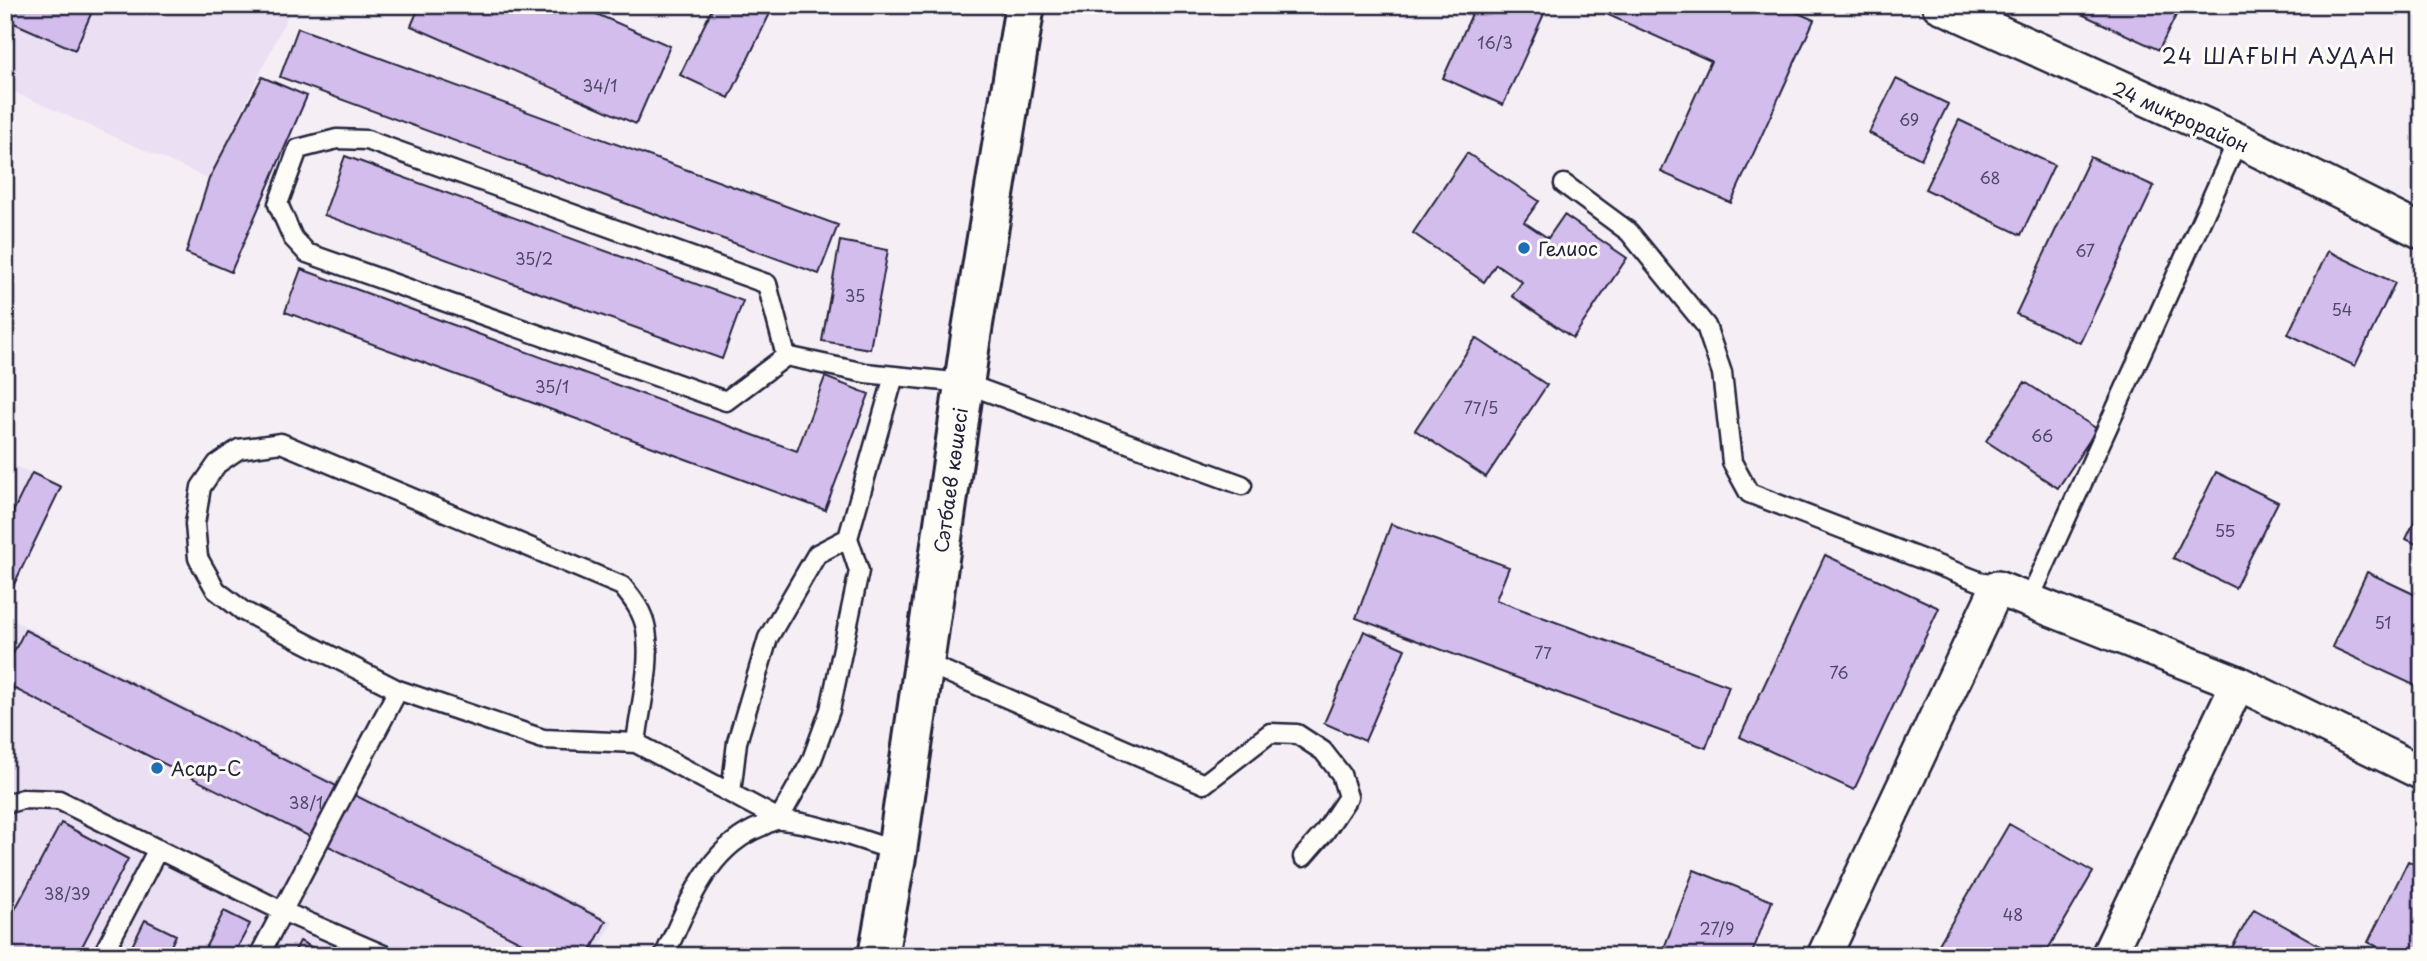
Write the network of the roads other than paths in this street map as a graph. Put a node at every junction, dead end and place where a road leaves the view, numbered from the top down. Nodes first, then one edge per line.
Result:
1 (1025, 5) edge
2 (1939, 5) edge
3 (2238, 140) junction
4 (1564, 184) dead end
5 (2422, 232) edge
6 (786, 356) junction
7 (894, 376) junction
8 (964, 383) junction
9 (1242, 485) dead end
10 (848, 538) junction
11 (1997, 588) junction
12 (2029, 600) junction
13 (923, 665) junction
14 (2238, 683) junction
15 (398, 690) junction
16 (636, 743) junction
17 (2420, 767) edge
18 (731, 793) junction
19 (5, 804) edge
20 (779, 819) junction
21 (158, 849) junction
22 (897, 851) junction
23 (1303, 857) dead end
24 (282, 911) junction
25 (102, 956) edge
26 (258, 956) edge
27 (386, 956) edge
28 (664, 956) edge
29 (878, 956) edge
30 (1824, 956) edge
31 (2108, 956) edge

1 - 8 main road, Сәтбаев көшесі
2 - 3 street, 24 микрорайон
3 - 5 street, 24 микрорайон
3 - 12 lane
4 - 11 lane
6 - 6 lane
6 - 7 lane
7 - 8 lane
7 - 10 lane
8 - 9 lane
8 - 13 main road, Сәтбаев көшесі
10 - 18 lane
10 - 20 lane
11 - 12 street
11 - 30 street
12 - 14 street
13 - 22 main road, Сәтбаев көшесі
13 - 23 lane
14 - 17 street
14 - 31 street
15 - 16 lane
15 - 16 lane
15 - 24 lane
16 - 18 lane
18 - 20 lane
19 - 21 lane
20 - 22 lane
20 - 28 lane
21 - 24 lane
21 - 25 lane
22 - 29 main road, Сәтбаев көшесі
24 - 26 lane
24 - 27 lane

